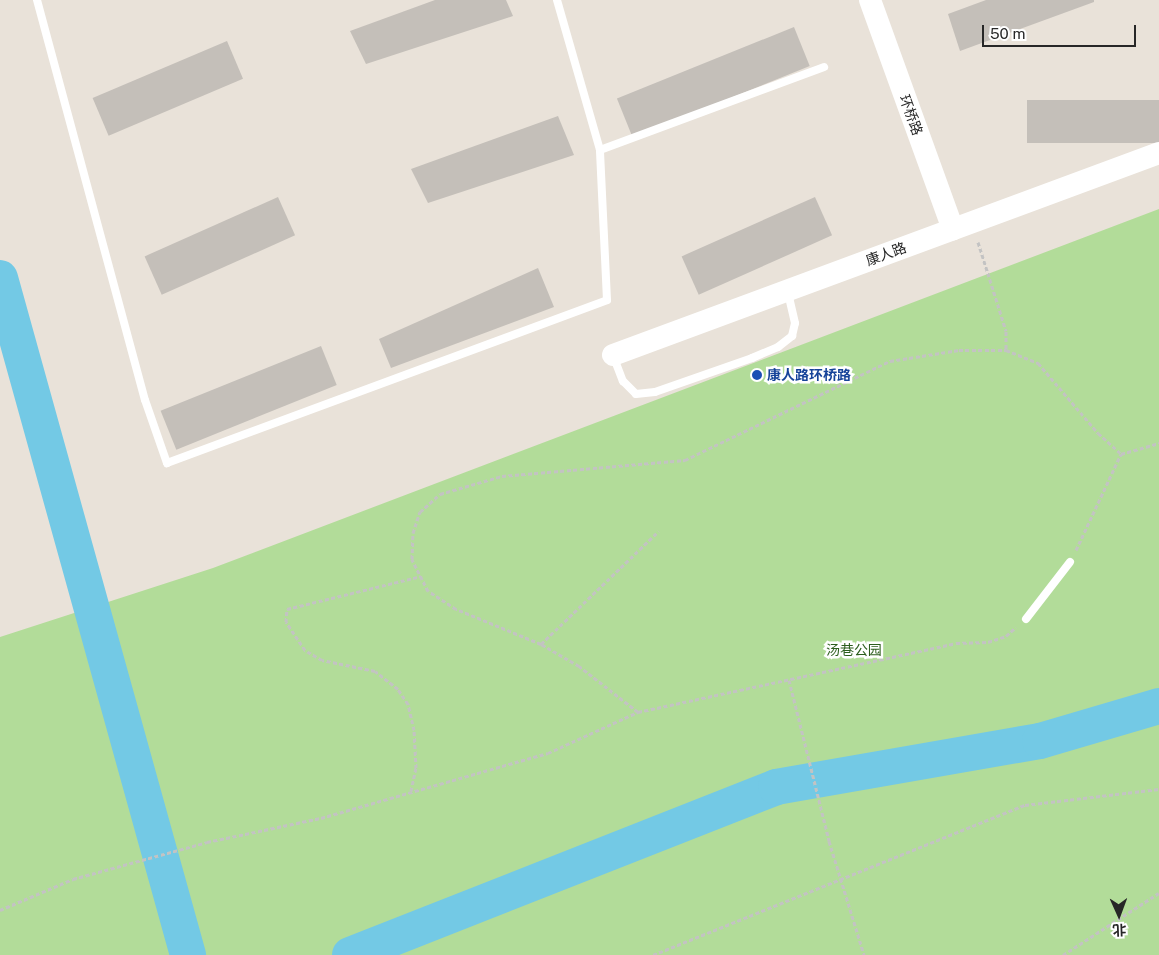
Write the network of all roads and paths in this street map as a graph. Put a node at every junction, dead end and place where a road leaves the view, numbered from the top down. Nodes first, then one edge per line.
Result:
1 (37, 0) edge
2 (557, 0) edge
3 (870, 0) edge
4 (824, 67) dead end
5 (600, 150) junction
6 (1159, 153) edge
7 (962, 226) junction
8 (788, 290) junction
9 (1006, 350) junction
10 (613, 355) joint
11 (1158, 444) edge
12 (1121, 454) junction
13 (659, 531) dead end
14 (1070, 562) joint
15 (421, 576) junction
16 (1026, 619) joint
17 (541, 644) junction
18 (790, 680) junction
19 (638, 712) junction
20 (1159, 789) edge
21 (411, 791) junction
22 (841, 879) junction
23 (1159, 893) edge
24 (0, 910) edge
25 (653, 955) edge
26 (864, 955) edge
27 (1064, 955) edge

1 - 5 lane
2 - 5 lane
3 - 7 street, 环桥路
4 - 5 lane
6 - 7 street, 康人路
7 - 8 street, 康人路
7 - 9 path
8 - 10 street, 康人路
8 - 10 lane
9 - 12 path
9 - 15 path
11 - 12 path
12 - 14 path
13 - 17 path
14 - 16 lane
15 - 17 path
15 - 21 path
16 - 18 path
17 - 19 path
18 - 19 path
18 - 22 path
19 - 21 path
20 - 22 path
21 - 24 path
22 - 25 path
22 - 26 path
23 - 27 path

